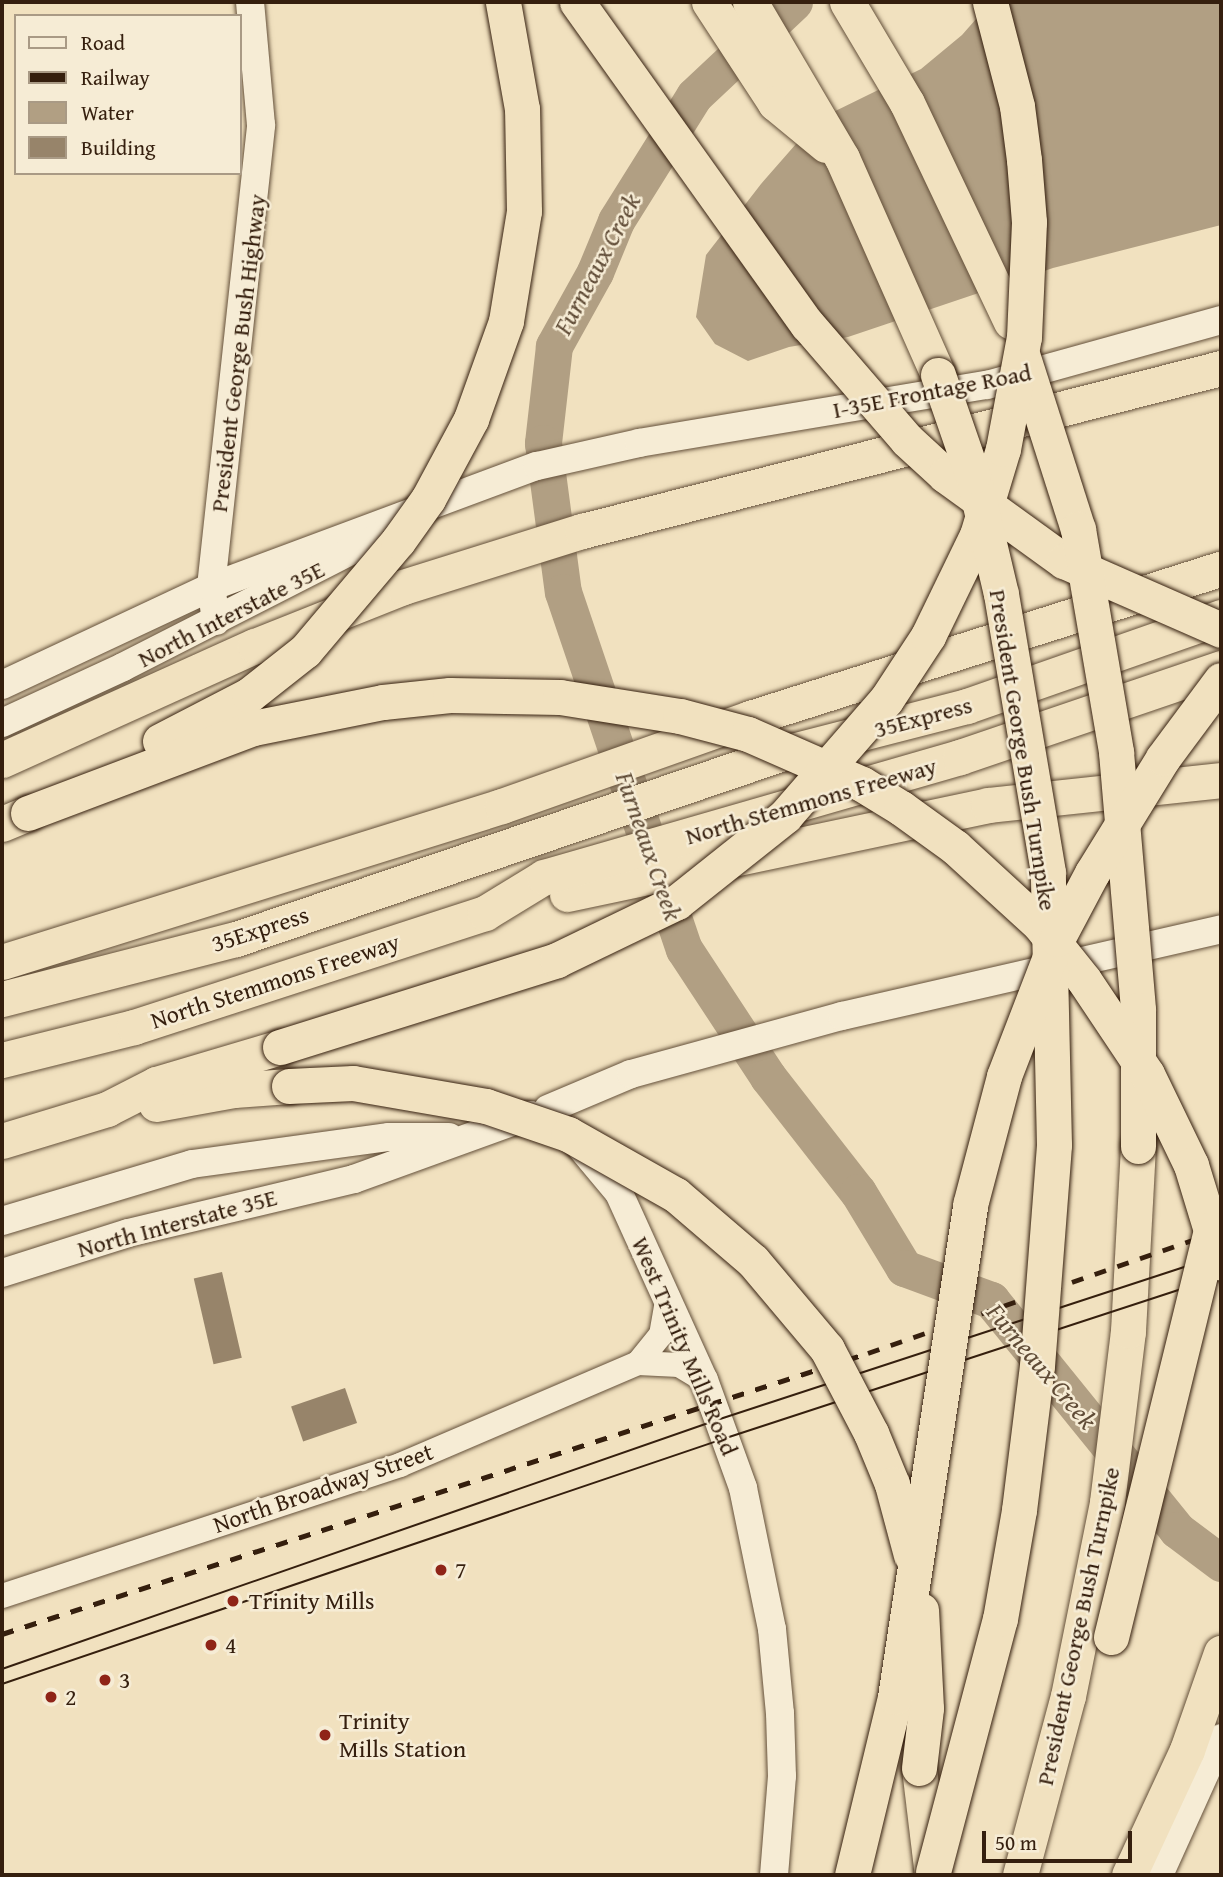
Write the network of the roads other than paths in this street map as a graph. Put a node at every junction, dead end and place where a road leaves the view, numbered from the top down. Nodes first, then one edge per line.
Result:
1 (250, 2) edge
2 (503, 2) edge
3 (577, 2) edge
4 (709, 2) edge
5 (750, 2) edge
6 (847, 2) edge
7 (990, 2) edge
8 (842, 158) junction
9 (1221, 320) edge
10 (1221, 368) edge
11 (639, 443) joint
12 (454, 493) junction
13 (1221, 569) edge
14 (211, 587) junction
15 (1221, 617) edge
16 (216, 621) junction
17 (1221, 630) edge
18 (1221, 668) edge
19 (1221, 680) edge
20 (2, 685) edge
21 (2, 723) edge
22 (2, 760) edge
23 (1221, 780) edge
24 (15, 818) edge
25 (549, 887) junction
26 (1221, 929) edge
27 (2, 962) edge
28 (2, 999) edge
29 (2, 1060) edge
30 (107, 1109) junction
31 (548, 1109) junction
32 (469, 1137) junction
33 (2, 1141) edge
34 (1221, 1185) edge
35 (2, 1221) edge
36 (1221, 1263) edge
37 (2, 1273) edge
38 (668, 1297) junction
39 (638, 1363) junction
40 (704, 1380) junction
41 (2, 1596) edge
42 (1221, 1653) edge
43 (1221, 1738) edge
44 (1056, 1746) junction
45 (932, 1873) edge
46 (774, 1875) edge
47 (852, 1875) edge
48 (1020, 1875) edge
49 (1129, 1875) edge
50 (1159, 1875) edge

1 - 14 main road, President George Bush Highway
2 - 24 highway, bridge
3 - 17 highway, bridge
4 - 8 highway
5 - 8 highway, President George Bush Turnpike
6 - 44 highway, President George Bush Turnpike, bridge
7 - 30 highway, bridge
8 - 45 highway, President George Bush Turnpike, bridge
9 - 11 main road, I-35E Frontage Road
10 - 22 highway
11 - 12 main road, North Interstate 35E
12 - 14 main road, North Interstate 35E
12 - 16 main road, North Interstate 35E
13 - 27 highway, bridge
14 - 16 main road, President George Bush Highway
14 - 20 main road, North Interstate 35E
15 - 28 highway, 35Express
16 - 21 main road, North Interstate 35E
18 - 25 highway, North Stemmons Freeway
19 - 47 highway, bridge
23 - 25 highway, bridge
24 - 36 highway, bridge
25 - 29 highway, North Stemmons Freeway
26 - 31 main road, North Interstate 35E
30 - 33 highway
30 - 45 highway, bridge
31 - 32 main road, North Interstate 35E
31 - 38 main road, West Trinity Mills Road
32 - 35 main road, North Interstate 35E
32 - 37 main road, North Interstate 35E
34 - 44 highway, bridge
38 - 39 street, North Broadway Street
38 - 40 main road, West Trinity Mills Road
39 - 40 street, North Broadway Street
39 - 41 street, North Broadway Street
40 - 46 main road, West Trinity Mills Road
42 - 49 highway
43 - 50 main road
44 - 48 highway, President George Bush Turnpike

